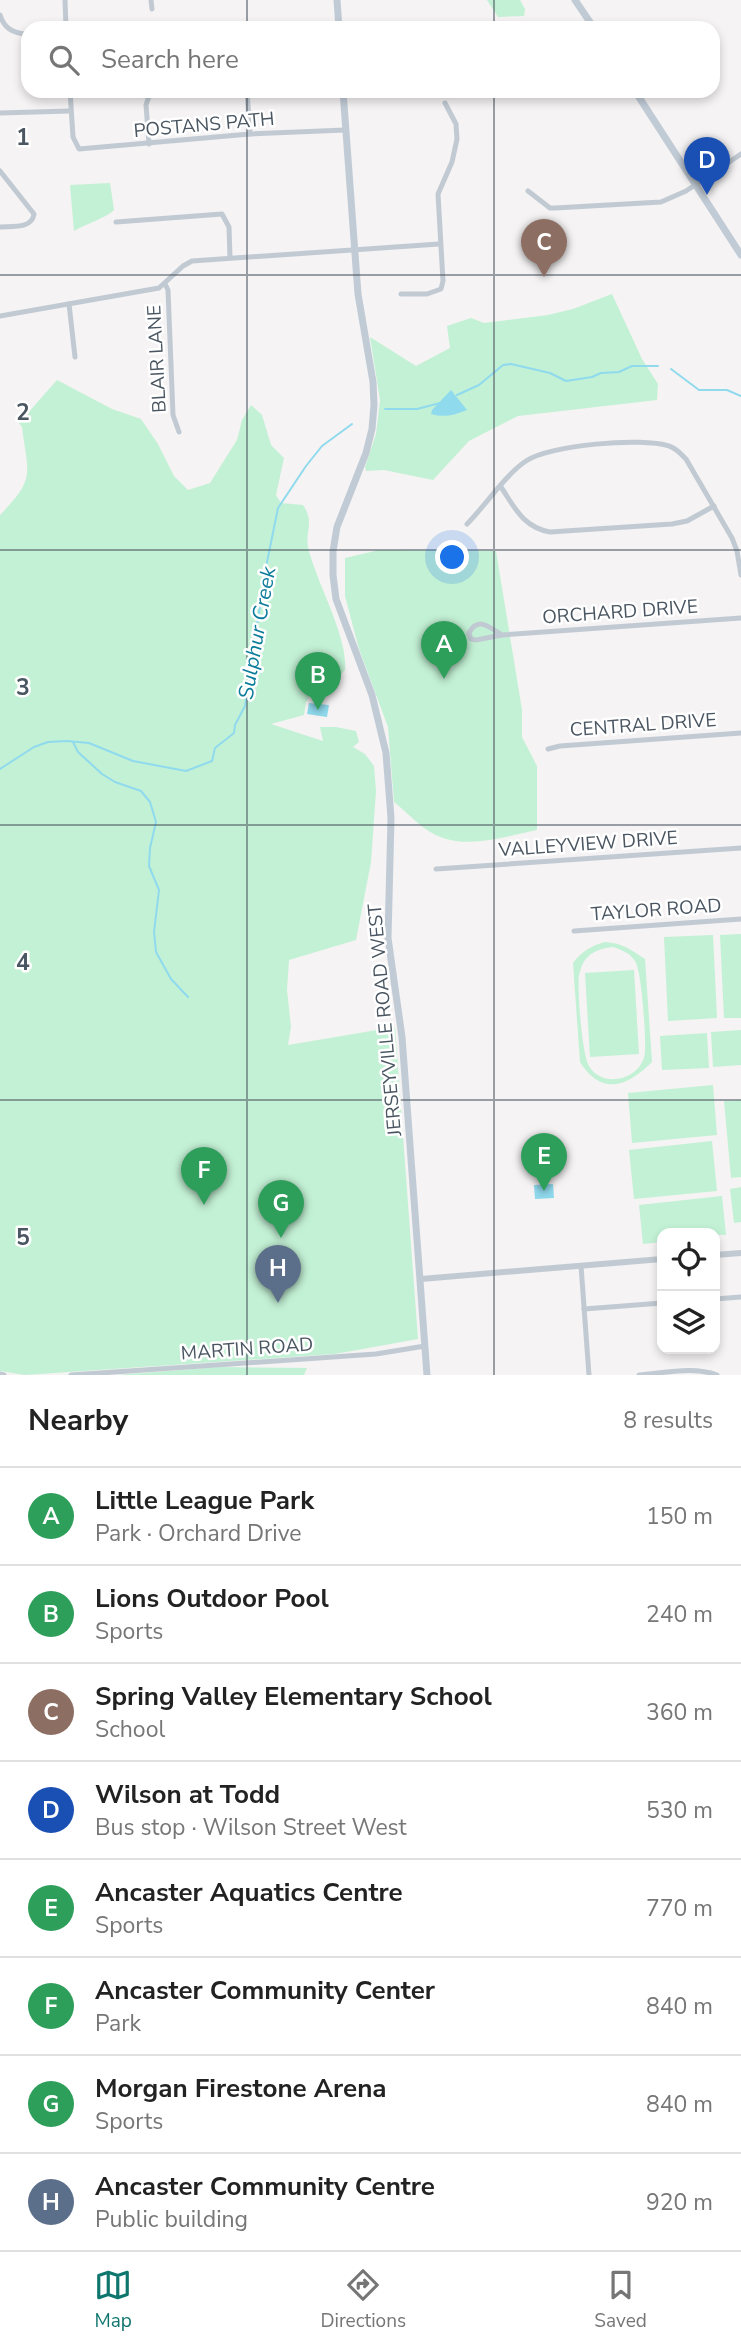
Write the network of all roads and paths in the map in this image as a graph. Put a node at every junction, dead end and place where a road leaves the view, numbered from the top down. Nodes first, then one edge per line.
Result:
1 (65, 0) edge
2 (151, 0) edge
3 (337, 0) edge
4 (575, 0) edge
5 (152, 9) dead end
6 (0, 15) edge
7 (66, 21) edge
8 (338, 21) edge
9 (589, 21) edge
10 (21, 33) edge
11 (70, 98) edge
12 (148, 98) edge
13 (247, 98) edge
14 (343, 98) edge
15 (640, 98) edge
16 (445, 103) dead end
17 (70, 111) junction
18 (0, 113) edge
19 (345, 130) junction
20 (250, 134) junction
21 (149, 144) junction
22 (741, 155) edge
23 (0, 171) edge
24 (696, 185) junction
25 (528, 191) dead end
26 (116, 222) dead end
27 (0, 227) edge
28 (439, 244) junction
29 (354, 249) junction
30 (741, 255) edge
31 (230, 258) junction
32 (165, 284) junction
33 (401, 294) dead end
34 (69, 304) junction
35 (0, 316) edge
36 (75, 357) dead end
37 (179, 432) dead end
38 (501, 487) junction
39 (714, 506) junction
40 (467, 524) dead end
41 (741, 575) edge
42 (741, 618) edge
43 (502, 635) junction
44 (741, 733) edge
45 (548, 750) dead end
46 (741, 848) edge
47 (436, 869) dead end
48 (741, 919) edge
49 (574, 931) dead end
50 (741, 1253) edge
51 (720, 1255) edge
52 (657, 1259) edge
53 (581, 1266) junction
54 (421, 1279) junction
55 (741, 1297) edge
56 (720, 1299) edge
57 (657, 1303) edge
58 (584, 1309) junction
59 (425, 1346) junction
60 (71, 1375) edge
61 (427, 1375) edge
62 (589, 1375) edge
63 (639, 1375) edge
64 (718, 1375) edge

1 - 7 street
2 - 5 street
3 - 8 main road
4 - 9 main road
6 - 10 street
11 - 17 street
12 - 21 street
13 - 20 street
14 - 19 main road, JERSEYVILLE ROAD WEST
15 - 24 main road
16 - 28 street
17 - 18 street
17 - 21 street, POSTANS PATH
19 - 20 street, POSTANS PATH
19 - 29 main road, JERSEYVILLE ROAD WEST
20 - 21 street, POSTANS PATH
22 - 24 street
23 - 27 street
24 - 25 street
24 - 30 main road
26 - 31 street
28 - 29 street
28 - 33 street
29 - 31 street
29 - 54 main road, JERSEYVILLE ROAD WEST
31 - 32 street
32 - 34 street
32 - 37 street, BLAIR LANE
34 - 35 street
34 - 36 street
38 - 39 street
38 - 39 street
38 - 40 street
39 - 41 street
42 - 43 street, ORCHARD DRIVE
43 - 43 street, ORCHARD DRIVE
44 - 45 street, CENTRAL DRIVE
46 - 47 street, VALLEYVIEW DRIVE
48 - 49 street, TAYLOR ROAD
50 - 51 street
52 - 53 street
53 - 54 street
53 - 58 street
54 - 59 main road, JERSEYVILLE ROAD WEST
55 - 56 street
57 - 58 street
58 - 62 street
59 - 60 street, MARTIN ROAD
59 - 61 main road, JERSEYVILLE ROAD WEST
63 - 64 street

